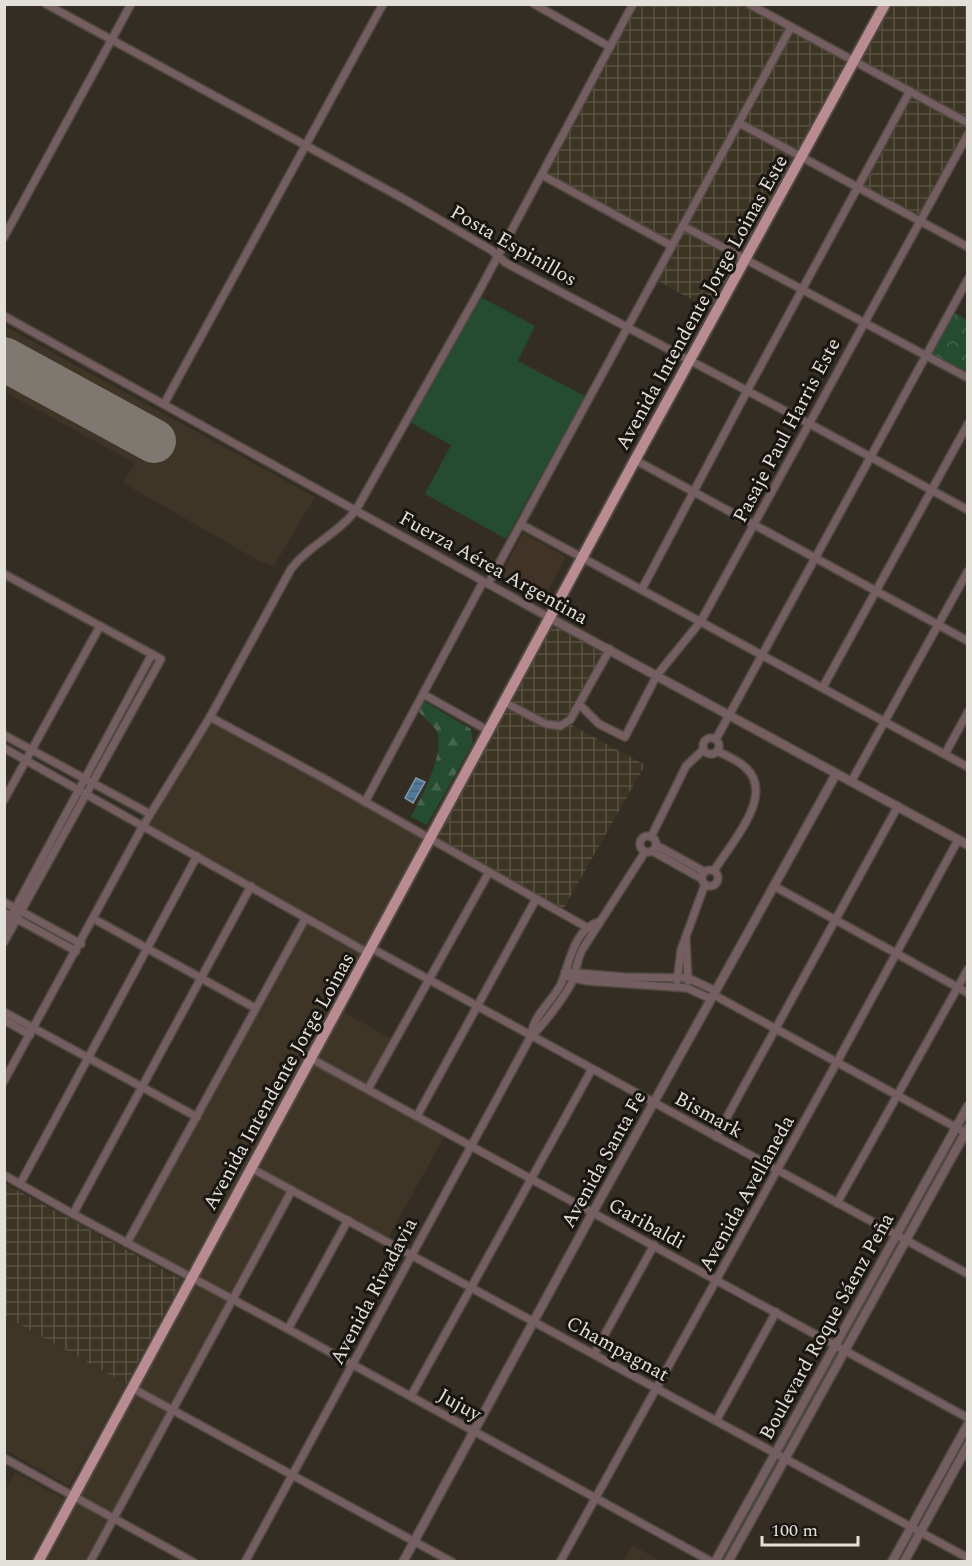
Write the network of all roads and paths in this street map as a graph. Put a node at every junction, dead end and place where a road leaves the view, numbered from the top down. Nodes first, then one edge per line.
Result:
1 (46, 4) edge
2 (131, 4) edge
3 (383, 4) edge
4 (534, 4) edge
5 (633, 4) edge
6 (749, 4) edge
7 (885, 4) edge
8 (790, 27) junction
9 (111, 40) junction
10 (610, 46) junction
11 (854, 60) junction
12 (910, 91) junction
13 (739, 123) junction
14 (968, 123) edge
15 (968, 134) edge
16 (305, 147) junction
17 (801, 156) junction
18 (542, 175) junction
19 (858, 187) junction
20 (920, 220) junction
21 (682, 226) junction
22 (4, 237) edge
23 (672, 246) junction
24 (968, 247) edge
25 (497, 256) junction
26 (746, 260) junction
27 (968, 279) edge
28 (802, 289) junction
29 (4, 316) edge
30 (863, 321) junction
31 (629, 327) junction
32 (926, 355) junction
33 (690, 361) junction
34 (968, 378) edge
35 (747, 391) junction
36 (164, 404) junction
37 (808, 423) junction
38 (968, 424) edge
39 (870, 458) junction
40 (635, 460) junction
41 (931, 490) junction
42 (694, 492) junction
43 (356, 510) junction
44 (968, 510) edge
45 (522, 525) junction
46 (753, 525) junction
47 (583, 557) junction
48 (815, 558) junction
49 (968, 571) edge
50 (4, 574) edge
51 (486, 583) junction
52 (642, 589) junction
53 (876, 590) junction
54 (550, 618) junction
55 (701, 621) junction
56 (938, 624) junction
57 (100, 626) junction
58 (968, 641) edge
59 (610, 649) junction
60 (152, 654) junction
61 (763, 655) junction
62 (657, 675) junction
63 (823, 687) junction
64 (423, 694) junction
65 (504, 702) junction
66 (579, 704) junction
67 (968, 712) edge
68 (730, 714) junction
69 (210, 717) junction
70 (884, 722) junction
71 (489, 731) junction
72 (4, 735) edge
73 (716, 739) junction
74 (4, 748) edge
75 (32, 750) junction
76 (703, 750) junction
77 (717, 751) junction
78 (945, 754) junction
79 (26, 760) junction
80 (968, 767) edge
81 (836, 774) junction
82 (84, 779) junction
83 (852, 782) junction
84 (93, 783) junction
85 (83, 792) junction
86 (4, 800) edge
87 (365, 802) junction
88 (898, 806) junction
89 (150, 814) junction
90 (143, 826) junction
91 (651, 837) junction
92 (431, 839) junction
93 (958, 840) junction
94 (968, 844) edge
95 (651, 849) junction
96 (197, 856) junction
97 (714, 871) junction
98 (489, 872) junction
99 (704, 878) junction
100 (251, 886) junction
101 (774, 886) junction
102 (536, 899) junction
103 (4, 902) edge
104 (18, 910) junction
105 (11, 916) edge
106 (94, 919) junction
107 (305, 919) junction
108 (835, 920) junction
109 (598, 922) junction
110 (588, 928) junction
111 (4, 929) edge
112 (686, 938) junction
113 (4, 942) edge
114 (81, 944) junction
115 (146, 949) junction
116 (369, 950) junction
117 (76, 951) junction
118 (896, 953) junction
119 (968, 969) edge
120 (564, 974) junction
121 (573, 976) junction
122 (200, 978) junction
123 (677, 978) junction
124 (688, 978) junction
125 (430, 980) junction
126 (676, 987) junction
127 (957, 987) junction
128 (686, 988) junction
129 (968, 993) edge
130 (714, 995) junction
131 (478, 1007) junction
132 (255, 1008) junction
133 (4, 1012) edge
134 (4, 1020) edge
135 (775, 1029) junction
136 (32, 1031) junction
137 (531, 1036) junction
138 (88, 1056) junction
139 (310, 1058) junction
140 (837, 1062) junction
141 (592, 1069) junction
142 (4, 1081) edge
143 (142, 1086) junction
144 (368, 1089) junction
145 (898, 1095) junction
146 (654, 1102) junction
147 (968, 1106) edge
148 (417, 1116) junction
149 (197, 1117) junction
150 (956, 1127) junction
151 (967, 1131) edge
152 (716, 1137) junction
153 (471, 1145) junction
154 (251, 1168) junction
155 (777, 1170) junction
156 (4, 1175) edge
157 (531, 1178) junction
158 (20, 1184) junction
159 (292, 1190) junction
160 (837, 1203) junction
161 (593, 1212) junction
162 (73, 1214) junction
163 (348, 1220) junction
164 (896, 1235) junction
165 (905, 1240) junction
166 (126, 1243) junction
167 (654, 1245) junction
168 (410, 1255) junction
169 (968, 1274) edge
170 (192, 1277) junction
171 (717, 1280) junction
172 (470, 1288) junction
173 (234, 1299) junction
174 (776, 1312) junction
175 (533, 1320) junction
176 (288, 1329) junction
177 (834, 1344) junction
178 (844, 1350) junction
179 (594, 1354) junction
180 (352, 1364) junction
181 (132, 1388) junction
182 (656, 1388) junction
183 (411, 1396) junction
184 (173, 1410) junction
185 (968, 1418) edge
186 (716, 1421) junction
187 (968, 1424) edge
188 (474, 1430) junction
189 (968, 1445) edge
190 (774, 1453) junction
191 (4, 1458) edge
192 (785, 1459) junction
193 (293, 1474) junction
194 (74, 1496) junction
195 (596, 1497) junction
196 (114, 1517) junction
197 (911, 1527) junction
198 (921, 1532) junction
199 (414, 1541) junction
200 (968, 1558) edge
201 (38, 1562) edge
202 (90, 1562) edge
203 (193, 1562) edge
204 (244, 1562) edge
205 (403, 1562) edge
206 (452, 1562) edge
207 (560, 1562) edge
208 (713, 1562) edge
209 (728, 1562) edge
210 (892, 1562) edge
211 (904, 1562) edge

1 - 9 street, Posta Espinillos
2 - 9 street
3 - 16 street
4 - 10 street
5 - 10 street
6 - 8 street
7 - 11 main road, Avenida Intendente Jorge Loinas Este
8 - 11 street
8 - 13 street
9 - 16 street, Posta Espinillos
9 - 22 street
10 - 18 street
11 - 12 street
11 - 17 main road, Avenida Intendente Jorge Loinas Este
12 - 14 street
12 - 19 street
13 - 17 street
13 - 21 street
15 - 20 street, Pasaje Paul Harris Este
16 - 25 street, Posta Espinillos
16 - 36 street
17 - 19 street
17 - 26 main road, Avenida Intendente Jorge Loinas Este
18 - 23 street
18 - 25 street
19 - 20 street
19 - 28 street
20 - 24 street
20 - 30 street, Pasaje Paul Harris Este
21 - 23 street
21 - 26 street
23 - 31 street
25 - 31 street, Posta Espinillos
25 - 43 street
26 - 28 street
26 - 33 main road, Avenida Intendente Jorge Loinas Este
27 - 32 street, Avenida Rivadavia
28 - 30 street
28 - 35 street
29 - 36 street, Fuerza Aérea Argentina
30 - 32 street
30 - 37 street, Pasaje Paul Harris Este
31 - 33 street, Posta Espinillos
31 - 45 street
32 - 34 street
32 - 39 street, Avenida Rivadavia
33 - 35 street, Posta Espinillos
33 - 40 main road, Avenida Intendente Jorge Loinas Este
35 - 37 street, Posta Espinillos
35 - 42 street
36 - 43 street, Fuerza Aérea Argentina
37 - 39 street, Posta Espinillos
37 - 46 street, Pasaje Paul Harris Este
38 - 41 street
39 - 41 street, Posta Espinillos
39 - 48 street, Avenida Rivadavia
40 - 42 street
40 - 47 main road, Avenida Intendente Jorge Loinas Este
41 - 44 street, Posta Espinillos
41 - 53 street
42 - 46 street
42 - 52 street
43 - 51 street, Fuerza Aérea Argentina
43 - 69 street
45 - 47 street
45 - 51 street
46 - 48 street
46 - 55 street, Pasaje Paul Harris Este
47 - 52 street
47 - 54 main road, Avenida Intendente Jorge Loinas Este
48 - 53 street
48 - 61 street, Avenida Rivadavia
49 - 56 street
50 - 57 street
51 - 54 street, Fuerza Aérea Argentina
51 - 64 street
52 - 55 street
53 - 56 street
53 - 63 street
54 - 59 street, Fuerza Aérea Argentina
54 - 65 main road, Avenida Intendente Jorge Loinas
55 - 61 street
55 - 62 street, Pasaje Paul Harris Este
56 - 58 street
56 - 70 street
57 - 60 street
57 - 75 street
59 - 62 street, Fuerza Aérea Argentina
59 - 66 street
60 - 82 street
60 - 84 street
61 - 63 street
61 - 68 street, Avenida Rivadavia
62 - 66 street, Pasaje Paul Harris Este
62 - 68 street, Fuerza Aérea Argentina
63 - 70 street
64 - 71 street
64 - 87 street
65 - 66 street
65 - 71 main road, Avenida Intendente Jorge Loinas
67 - 78 street
68 - 73 street, Avenida Rivadavia
68 - 81 street, Fuerza Aérea Argentina
69 - 87 street
69 - 89 street
70 - 78 street
70 - 83 street
71 - 92 main road, Avenida Intendente Jorge Loinas
72 - 75 street
73 - 76 street, Avenida Rivadavia
73 - 77 street
74 - 79 street, Bismark
75 - 79 street
75 - 82 street
76 - 77 street
76 - 91 street, Avenida Rivadavia
77 - 97 street
78 - 80 street
79 - 85 street, Bismark
79 - 86 street
81 - 83 street, Fuerza Aérea Argentina
81 - 101 street, Avenida Santa Fe
82 - 84 street
82 - 85 street
83 - 88 street, Fuerza Aérea Argentina
84 - 85 street
84 - 89 street
85 - 90 street, Bismark
85 - 104 street
87 - 92 street
88 - 93 street, Fuerza Aérea Argentina
88 - 108 street
89 - 90 street
90 - 96 street, Bismark
90 - 106 street
91 - 95 street
91 - 95 street, Avenida Rivadavia
92 - 98 street
92 - 116 main road, Avenida Intendente Jorge Loinas
93 - 94 street, Fuerza Aérea Argentina
93 - 118 street, Avenida Avellaneda
95 - 99 street
95 - 109 street, Avenida Rivadavia
96 - 100 street, Bismark
96 - 115 street
97 - 99 street
97 - 99 street
98 - 102 street
98 - 125 street
99 - 112 street
100 - 107 street, Bismark
100 - 122 street
101 - 108 street
101 - 130 street, Avenida Santa Fe
102 - 110 street
102 - 131 street
103 - 104 street
104 - 105 street
104 - 114 street
105 - 111 street
105 - 113 street
105 - 117 street
106 - 114 street
106 - 115 street
107 - 116 street, Bismark
107 - 132 street
108 - 118 street
108 - 135 street
109 - 110 street, Avenida Rivadavia
109 - 121 street, Avenida Rivadavia
110 - 120 street, Avenida Rivadavia
112 - 123 street
112 - 124 street
114 - 117 street
115 - 122 street
115 - 138 street
116 - 125 street, Bismark
116 - 139 main road, Avenida Intendente Jorge Loinas
117 - 136 street
118 - 127 street
118 - 140 street, Avenida Avellaneda
119 - 127 street
120 - 121 street
120 - 137 street, Avenida Rivadavia
121 - 123 street
121 - 126 street
121 - 137 street, Avenida Rivadavia
122 - 132 street
122 - 143 street
123 - 124 street
123 - 126 street
124 - 128 street
124 - 130 street
125 - 131 street, Bismark
125 - 144 street
126 - 128 street
127 - 129 street
127 - 145 street
128 - 130 street
130 - 135 street
130 - 146 street, Avenida Santa Fe
131 - 137 street, Bismark
131 - 148 street
132 - 149 street
133 - 136 street
134 - 136 street
135 - 140 street
135 - 152 street
136 - 138 street
136 - 142 street
137 - 141 street, Bismark
137 - 153 street, Avenida Rivadavia
138 - 143 street
138 - 158 street
139 - 144 street, Garibaldi
139 - 154 main road, Avenida Intendente Jorge Loinas
140 - 145 street
140 - 155 street, Avenida Avellaneda
141 - 146 street, Bismark
141 - 157 street
143 - 149 street
143 - 162 street
144 - 148 street, Garibaldi
145 - 150 street
145 - 160 street
146 - 152 street, Bismark
146 - 161 street, Avenida Santa Fe
147 - 150 street, Boulevard Roque Sáenz Peña
148 - 153 street, Garibaldi
149 - 166 street
150 - 151 street
150 - 164 street, Boulevard Roque Sáenz Peña
151 - 165 street, Boulevard Roque Sáenz Peña
152 - 155 street, Bismark
153 - 157 street, Garibaldi
153 - 168 street, Avenida Rivadavia
154 - 159 street, Champagnat
154 - 170 main road, Avenida Intendente Jorge Loinas
155 - 160 street, Bismark
155 - 171 street, Avenida Avellaneda
156 - 158 street, Jujuy
157 - 161 street, Garibaldi
157 - 172 street
158 - 162 street, Jujuy
159 - 163 street, Champagnat
159 - 173 street
160 - 164 street, Bismark
161 - 167 street, Garibaldi
161 - 175 street, Avenida Santa Fe
162 - 166 street, Jujuy
163 - 168 street, Champagnat
163 - 176 street
164 - 165 street, Bismark
164 - 177 street, Boulevard Roque Sáenz Peña
165 - 169 street, Bismark
165 - 178 street, Boulevard Roque Sáenz Peña
166 - 170 street, Jujuy
167 - 171 street, Garibaldi
167 - 179 street
168 - 172 street, Champagnat
168 - 180 street, Avenida Rivadavia
170 - 173 street, Jujuy
170 - 181 main road, Avenida Intendente Jorge Loinas
171 - 174 street, Garibaldi
171 - 182 street, Avenida Avellaneda
172 - 175 street, Champagnat
172 - 183 street
173 - 176 street, Jujuy
173 - 184 street
174 - 177 street, Garibaldi
174 - 186 street
175 - 179 street, Champagnat
175 - 188 street, Avenida Santa Fe
176 - 180 street, Jujuy
177 - 178 street, Garibaldi
177 - 190 street, Boulevard Roque Sáenz Peña
178 - 185 street, Garibaldi
178 - 192 street, Boulevard Roque Sáenz Peña
179 - 182 street, Champagnat
180 - 183 street, Jujuy
180 - 193 street, Avenida Rivadavia
181 - 184 street
181 - 194 main road, Avenida Intendente Jorge Loinas
182 - 186 street, Champagnat
182 - 195 street, Avenida Avellaneda
183 - 188 street, Jujuy
184 - 193 street
184 - 196 street
186 - 190 street, Champagnat
187 - 197 street
188 - 195 street, Jujuy
188 - 199 street, Avenida Santa Fe
189 - 198 street
190 - 192 street, Champagnat
190 - 208 street, Boulevard Roque Sáenz Peña
191 - 194 street
192 - 197 street, Champagnat
192 - 209 street, Boulevard Roque Sáenz Peña
193 - 199 street
193 - 204 street, Avenida Rivadavia
194 - 196 street
194 - 201 main road, Avenida Intendente Jorge Loinas
195 - 207 street, Avenida Avellaneda
195 - 208 street, Jujuy
196 - 202 street
196 - 203 street
197 - 198 street, Champagnat
197 - 210 street
198 - 200 street, Champagnat
198 - 211 street
199 - 205 street, Avenida Santa Fe
199 - 206 street

